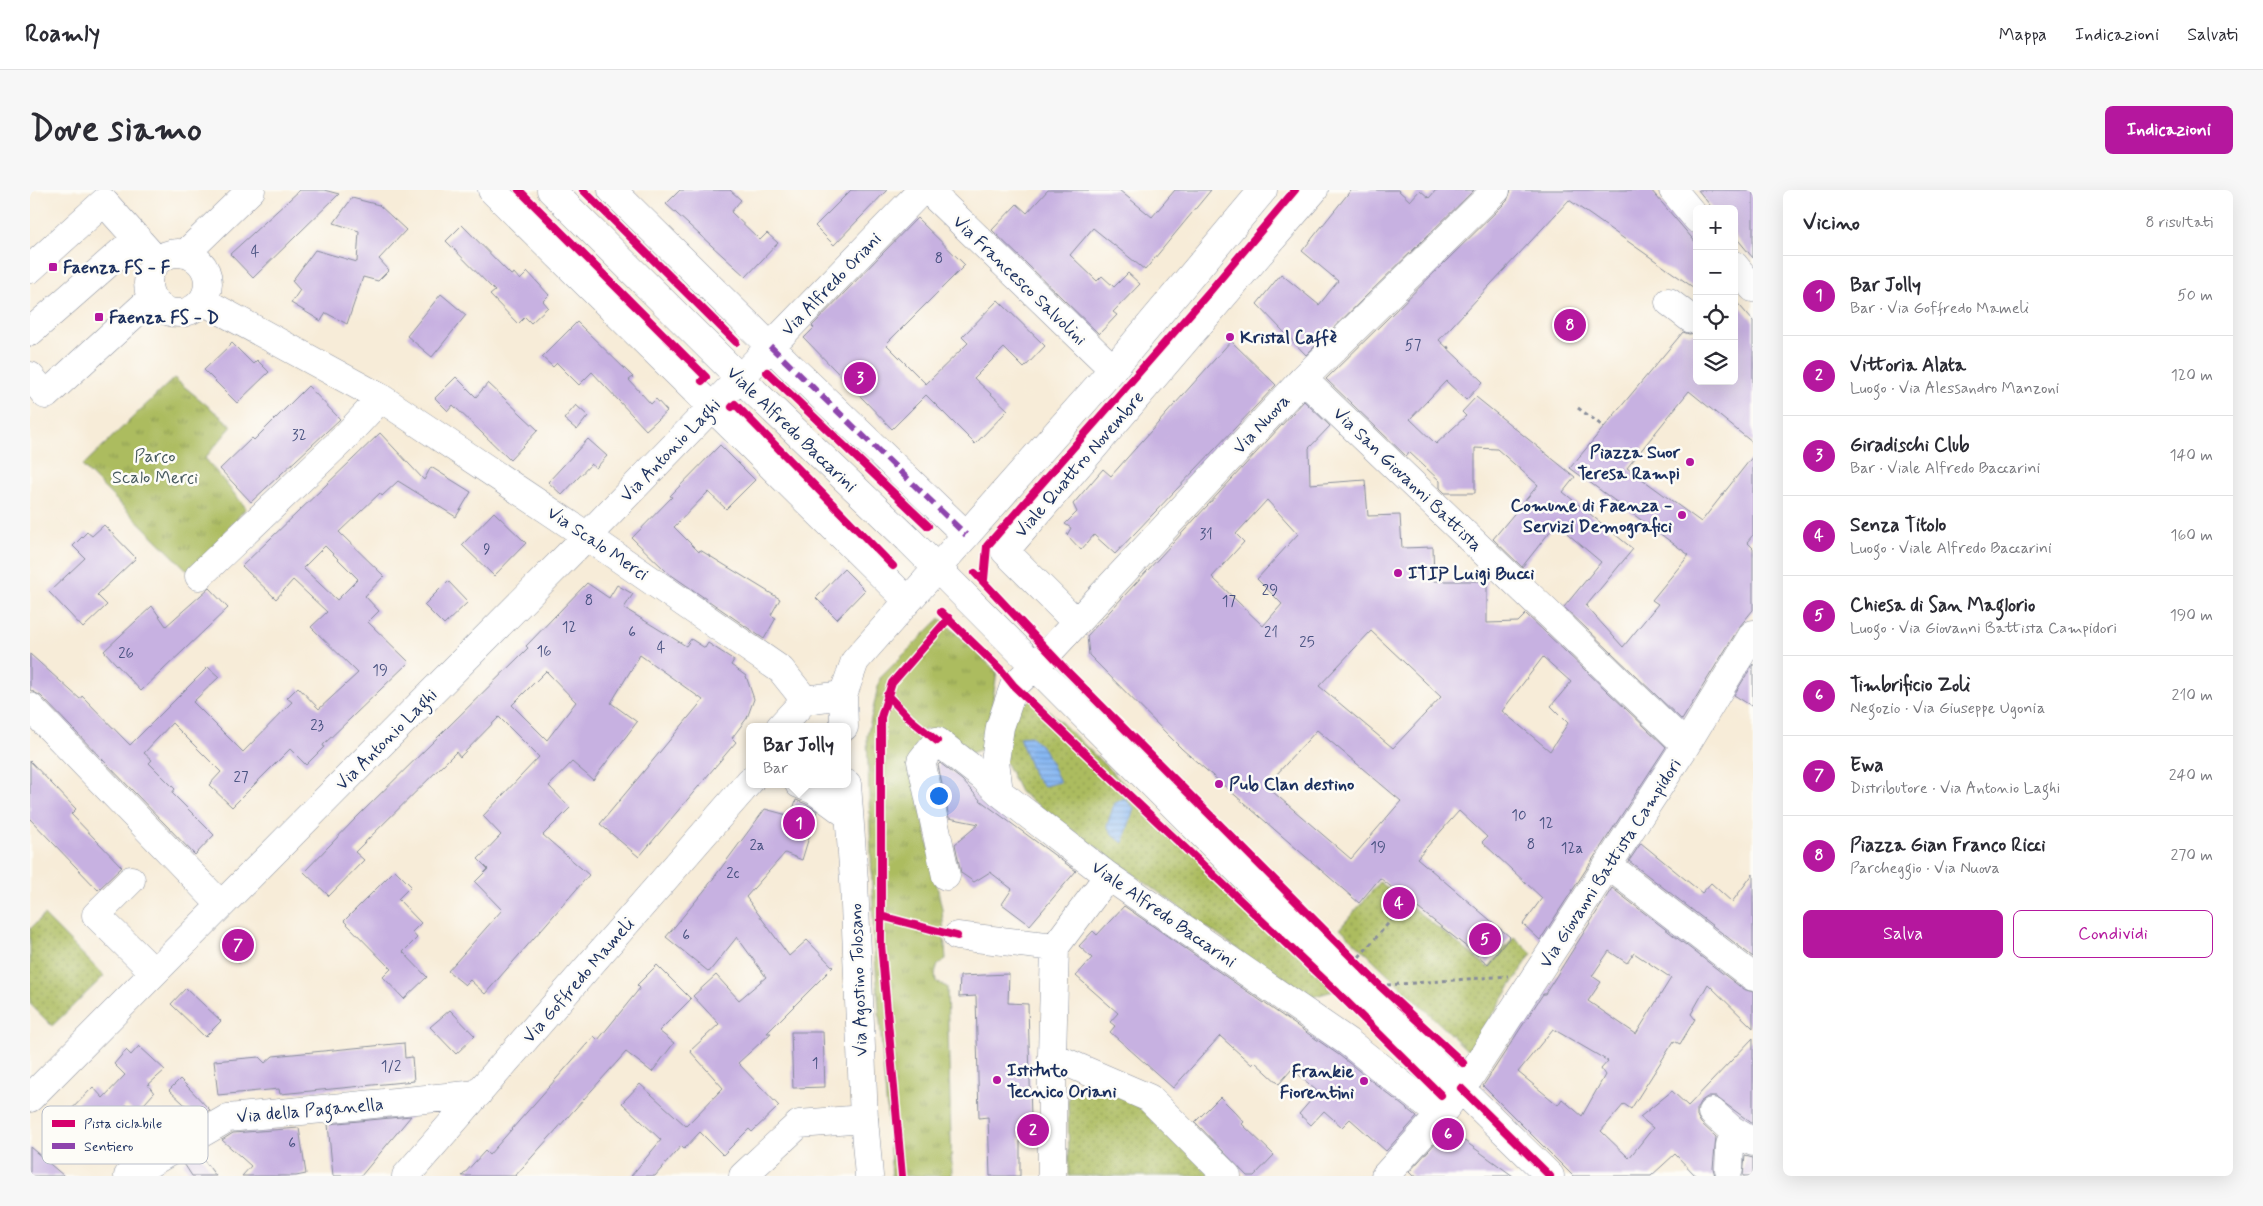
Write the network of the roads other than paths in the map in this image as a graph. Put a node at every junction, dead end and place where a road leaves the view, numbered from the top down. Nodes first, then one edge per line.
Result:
1 (251, 190) edge
2 (492, 190) edge
3 (551, 190) edge
4 (612, 190) edge
5 (922, 190) edge
6 (928, 190) edge
7 (1263, 190) edge
8 (1314, 190) edge
9 (1496, 190) edge
10 (1679, 192) edge
11 (1693, 213) edge
12 (137, 238) junction
13 (185, 254) junction
14 (157, 261) junction
15 (30, 269) edge
16 (1191, 274) junction
17 (152, 298) junction
18 (202, 301) junction
19 (1219, 301) junction
20 (1670, 302) dead end
21 (1691, 319) dead end
22 (30, 332) edge
23 (770, 346) junction
24 (1113, 369) junction
25 (740, 378) junction
26 (1303, 378) junction
27 (38, 385) edge
28 (381, 398) junction
29 (711, 408) junction
30 (966, 535) junction
31 (587, 536) junction
32 (936, 567) junction
33 (199, 576) dead end
34 (907, 600) junction
35 (1076, 622) junction
36 (1753, 634) edge
37 (1035, 666) junction
38 (843, 695) junction
39 (805, 700) junction
40 (30, 707) edge
41 (784, 723) edge
42 (802, 723) edge
43 (844, 723) edge
44 (1686, 745) junction
45 (746, 787) edge
46 (809, 788) edge
47 (847, 788) edge
48 (999, 792) junction
49 (848, 814) junction
50 (1608, 865) junction
51 (946, 876) dead end
52 (1108, 876) junction
53 (131, 880) dead end
54 (221, 905) junction
55 (957, 936) dead end
56 (1055, 947) junction
57 (154, 972) junction
58 (1753, 977) edge
59 (1052, 1056) junction
60 (1461, 1088) junction
61 (478, 1094) junction
62 (30, 1098) edge
63 (1712, 1112) dead end
64 (1440, 1115) junction
65 (864, 1119) junction
66 (208, 1130) edge
67 (1746, 1138) edge
68 (149, 1164) edge
69 (1729, 1168) dead end
70 (128, 1176) edge
71 (406, 1176) edge
72 (743, 1176) edge
73 (869, 1176) edge
74 (1052, 1176) edge
75 (1227, 1176) edge
76 (1385, 1176) edge
77 (1550, 1176) edge

1 - 13 street
2 - 29 street
3 - 25 street, Viale Alfredo Baccarini
4 - 23 street
5 - 23 street, Via Alfredo Oriani
6 - 24 street, Via Francesco Salvolini
7 - 16 street, Viale Quattro Novembre
8 - 19 street, Viale Quattro Novembre
9 - 26 street, Via Nuova
10 - 11 street
12 - 14 street
12 - 15 street
12 - 22 street
13 - 14 street
13 - 18 street
14 - 17 street
16 - 19 street
16 - 24 street, Viale Quattro Novembre
17 - 18 street
17 - 27 street
18 - 28 street, Via Scalo Merci
19 - 35 street, Viale Quattro Novembre
20 - 21 street
23 - 25 street, Via Alfredo Oriani
23 - 30 street
24 - 30 street, Viale Quattro Novembre
25 - 29 street, Via Antonio Laghi
25 - 32 street, Viale Alfredo Baccarini
26 - 35 street, Via Nuova
26 - 44 street, Via San Giovanni Battista
28 - 31 street, Via Scalo Merci
28 - 33 street
29 - 31 street, Via Antonio Laghi
29 - 34 street
30 - 32 street, Viale Quattro Novembre
31 - 39 street, Via Scalo Merci
31 - 54 street, Via Antonio Laghi
32 - 34 street
32 - 37 street, Viale Alfredo Baccarini
34 - 38 street
35 - 37 street, Via Nuova
36 - 44 street, Via Giovanni Battista Campidori
37 - 48 street
37 - 60 street, Viale Alfredo Baccarini
38 - 39 street
38 - 43 street
39 - 41 street
39 - 42 street
40 - 54 street
44 - 50 street, Via Giovanni Battista Campidori
45 - 61 street, Via Goffredo Mameli
46 - 49 street
47 - 49 street, Via Agostino Tolosano
48 - 51 street
48 - 52 street, Viale Alfredo Baccarini
49 - 65 street, Via Agostino Tolosano
50 - 58 street
50 - 60 street, Via Giovanni Battista Campidori
52 - 56 street
52 - 64 street, Viale Alfredo Baccarini
53 - 57 street
54 - 57 street, Via Antonio Laghi
55 - 56 street
56 - 59 street
57 - 62 street, Via Antonio Laghi
59 - 74 street
59 - 75 street
60 - 64 street, Via Giovanni Battista Campidori
60 - 77 street, Viale Alfredo Baccarini
61 - 66 street, Via della Paganella
61 - 71 street, Via Goffredo Mameli
63 - 67 street
64 - 76 street, Via Giovanni Battista Campidori
65 - 72 street
65 - 73 street, Via Agostino Tolosano
67 - 69 street
68 - 70 street, Via della Paganella

